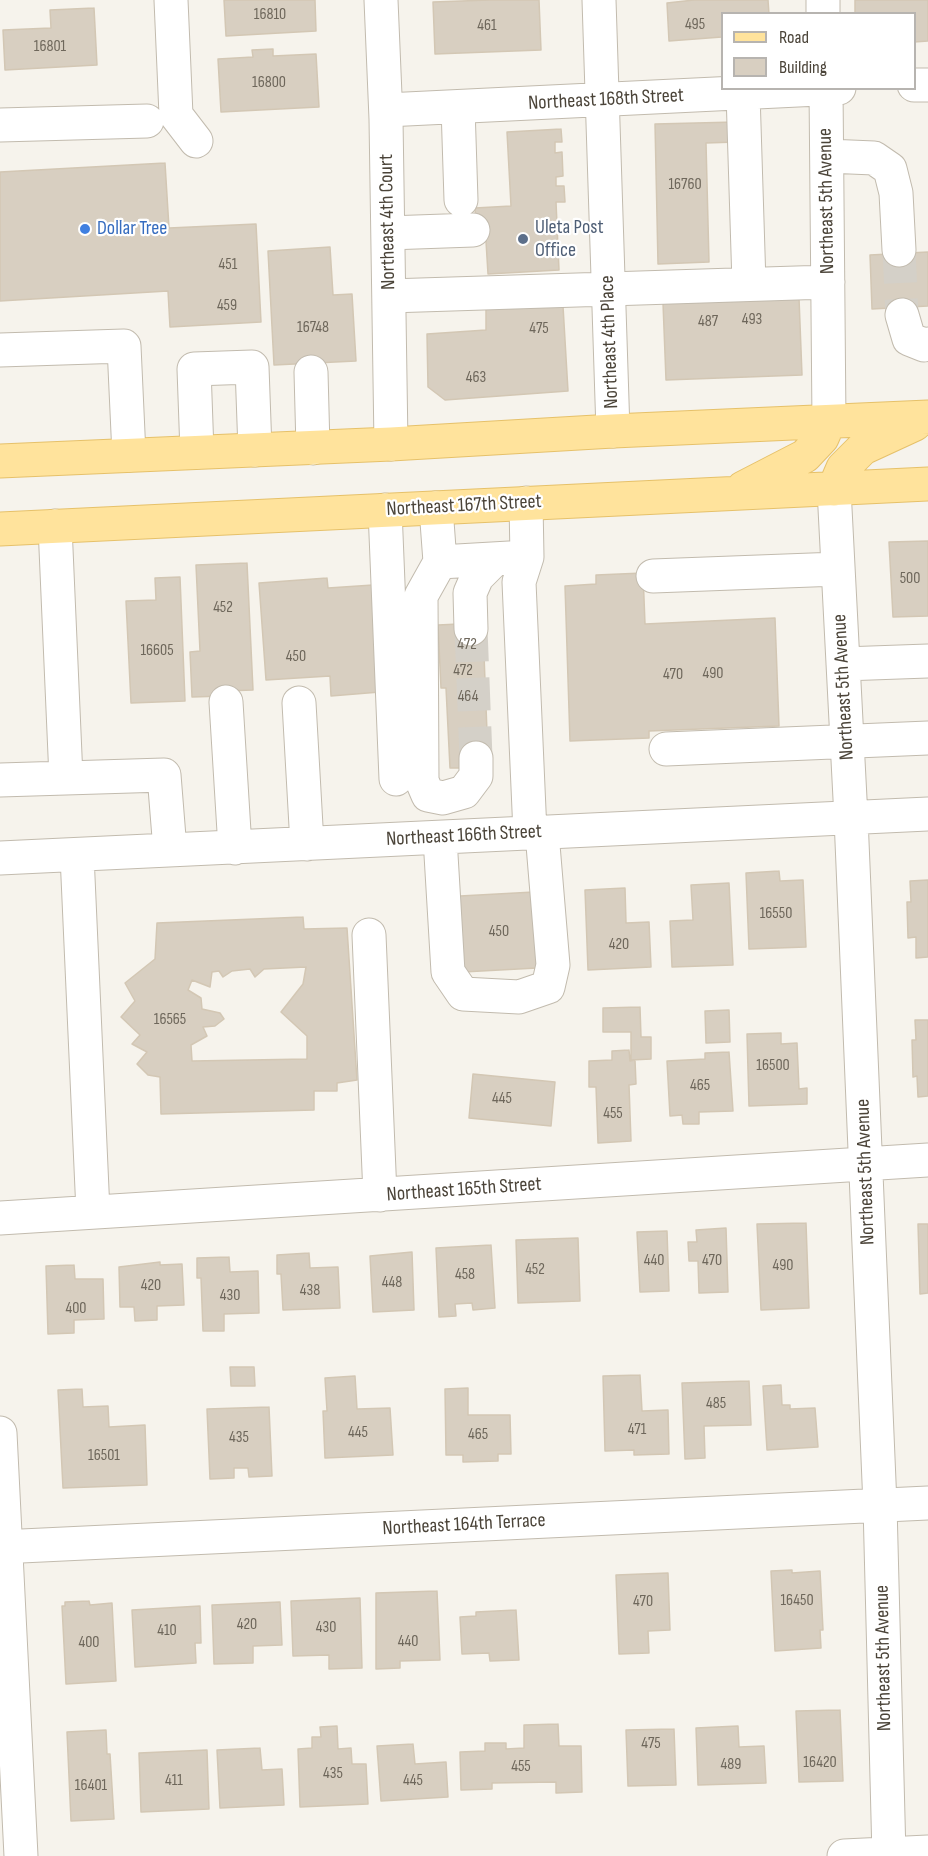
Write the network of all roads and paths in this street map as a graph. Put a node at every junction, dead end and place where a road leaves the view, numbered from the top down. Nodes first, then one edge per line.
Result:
1 (171, 0) edge
2 (381, 0) edge
3 (599, 0) edge
4 (805, 90) edge
5 (826, 90) edge
6 (743, 93) junction
7 (603, 100) junction
8 (458, 107) junction
9 (386, 110) junction
10 (147, 121) dead end
11 (0, 125) edge
12 (196, 141) dead end
13 (827, 156) junction
14 (461, 200) dead end
15 (473, 230) dead end
16 (388, 233) junction
17 (899, 250) tunnel mouth
18 (828, 282) junction
19 (749, 284) junction
20 (609, 289) junction
21 (389, 296) junction
22 (902, 315) tunnel mouth
23 (928, 344) edge
24 (0, 350) edge
25 (311, 372) dead end
26 (928, 417) edge
27 (830, 422) junction
28 (613, 431) junction
29 (391, 444) junction
30 (313, 448) junction
31 (255, 450) junction
32 (197, 452) junction
33 (129, 455) junction
34 (50, 459) junction
35 (0, 461) edge
36 (928, 484) edge
37 (0, 486) edge
38 (834, 489) junction
39 (733, 493) junction
40 (526, 503) junction
41 (436, 508) junction
42 (385, 510) junction
43 (55, 526) junction
44 (0, 529) edge
45 (527, 557) junction
46 (495, 559) junction
47 (440, 562) junction
48 (838, 569) junction
49 (652, 576) dead end
50 (471, 629) tunnel mouth
51 (928, 661) edge
52 (843, 664) junction
53 (226, 702) dead end
54 (299, 703) dead end
55 (928, 738) edge
56 (847, 741) junction
57 (666, 749) dead end
58 (476, 758) tunnel mouth
59 (409, 775) junction
60 (66, 778) junction
61 (0, 780) edge
62 (928, 814) edge
63 (851, 818) junction
64 (536, 833) junction
65 (440, 837) junction
66 (306, 844) junction
67 (235, 848) junction
68 (170, 850) junction
69 (77, 855) junction
70 (0, 858) edge
71 (369, 935) dead end
72 (928, 1160) edge
73 (866, 1165) junction
74 (380, 1195) junction
75 (93, 1212) junction
76 (0, 1218) edge
77 (0, 1433) edge
78 (928, 1503) edge
79 (880, 1505) junction
80 (2, 1547) edge
81 (928, 1852) edge
82 (889, 1855) edge
83 (21, 1856) edge
84 (844, 1856) edge

1 - 12 street
2 - 9 street, Northeast 4th Court
3 - 7 street, Northeast 4th Place
4 - 6 street, Northeast 168th Street
5 - 13 street, Northeast 5th Avenue
6 - 7 street, Northeast 168th Street
6 - 19 street
7 - 8 street, Northeast 168th Street
7 - 20 street, Northeast 4th Place
8 - 9 street, Northeast 168th Street
8 - 14 street
9 - 16 street, Northeast 4th Court
10 - 11 street
13 - 17 street
13 - 18 street, Northeast 5th Avenue
15 - 16 street
16 - 21 street, Northeast 4th Court
18 - 19 street
18 - 27 street, Northeast 5th Avenue
19 - 20 street
20 - 21 street
20 - 28 street, Northeast 4th Place
21 - 29 street, Northeast 4th Court
22 - 23 street
24 - 33 street
25 - 30 street
26 - 27 main road
26 - 38 main road
27 - 28 main road
27 - 39 main road
28 - 29 main road
29 - 30 main road
30 - 31 main road
31 - 32 main road
31 - 32 street
32 - 33 main road
33 - 34 main road
34 - 35 main road
34 - 37 main road
36 - 38 main road, Northeast 167th Street
38 - 39 main road, Northeast 167th Street
38 - 48 street, Northeast 5th Avenue
39 - 40 main road, Northeast 167th Street
40 - 41 main road, Northeast 167th Street
40 - 45 street
41 - 42 main road, Northeast 167th Street
41 - 47 street
42 - 43 main road, Northeast 167th Street
42 - 59 street
43 - 44 main road, Northeast 167th Street
43 - 60 street
45 - 46 street
45 - 64 street
46 - 47 street
46 - 50 street
47 - 59 street
48 - 49 street
48 - 52 street, Northeast 5th Avenue
51 - 52 street
52 - 56 street, Northeast 5th Avenue
53 - 67 street
54 - 66 street
55 - 56 street
56 - 57 street
56 - 63 street, Northeast 5th Avenue
58 - 59 street
60 - 61 street
60 - 68 street
62 - 63 street, Northeast 166th Street
63 - 64 street, Northeast 166th Street
63 - 73 street, Northeast 5th Avenue
64 - 65 street, Northeast 166th Street
64 - 65 street
65 - 66 street, Northeast 166th Street
66 - 67 street, Northeast 166th Street
67 - 68 street, Northeast 166th Street
68 - 69 street, Northeast 166th Street
69 - 70 street, Northeast 166th Street
69 - 75 street
71 - 74 street
72 - 73 street, Northeast 165th Street
73 - 74 street, Northeast 165th Street
73 - 79 street, Northeast 5th Avenue
74 - 75 street, Northeast 165th Street
75 - 76 street, Northeast 165th Street
77 - 80 street
78 - 79 street, Northeast 164th Terrace
79 - 80 street, Northeast 164th Terrace
79 - 82 street, Northeast 5th Avenue
80 - 83 street
81 - 82 street
82 - 84 street

